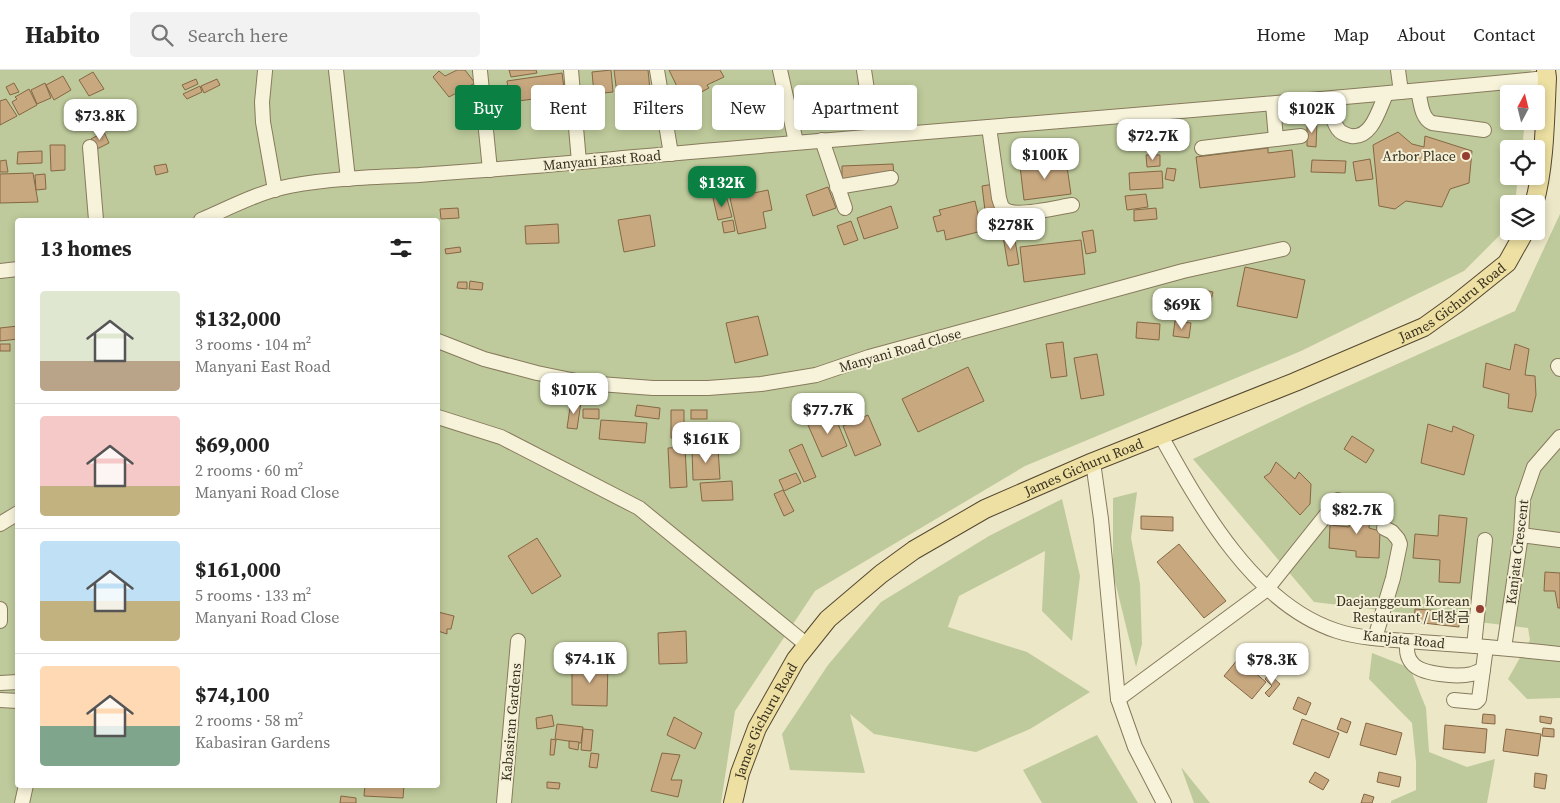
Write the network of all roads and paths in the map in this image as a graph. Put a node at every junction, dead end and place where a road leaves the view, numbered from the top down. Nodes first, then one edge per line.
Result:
1 (336, 70) edge
2 (571, 70) edge
3 (657, 70) edge
4 (780, 70) edge
5 (864, 70) edge
6 (1398, 70) edge
7 (265, 71) dead end
8 (480, 71) edge
9 (1546, 74) edge
10 (1418, 91) junction
11 (1401, 92) junction
12 (1386, 94) junction
13 (1326, 99) junction
14 (1273, 104) junction
15 (989, 127) junction
16 (1484, 130) dead end
17 (874, 136) junction
18 (1301, 136) dead end
19 (1276, 139) junction
20 (822, 140) junction
21 (796, 142) junction
22 (90, 147) dead end
23 (1202, 148) dead end
24 (671, 154) junction
25 (579, 162) junction
26 (490, 170) junction
27 (891, 178) dead end
28 (348, 180) junction
29 (837, 187) junction
30 (275, 190) junction
31 (1536, 195) edge
32 (1072, 205) dead end
33 (844, 208) dead end
34 (96, 218) edge
35 (206, 218) edge
36 (1520, 240) edge
37 (1283, 249) dead end
38 (15, 269) edge
39 (0, 271) edge
40 (440, 342) edge
41 (440, 417) edge
42 (1160, 436) junction
43 (1560, 437) edge
44 (1093, 462) junction
45 (1338, 500) dead end
46 (15, 515) edge
47 (0, 524) edge
48 (1384, 528) dead end
49 (1521, 535) junction
50 (1485, 540) dead end
51 (1560, 540) edge
52 (1267, 589) junction
53 (0, 609) edge
54 (0, 621) edge
55 (1374, 638) junction
56 (518, 641) dead end
57 (1408, 641) junction
58 (807, 645) junction
59 (1480, 646) junction
60 (1504, 648) junction
61 (1560, 654) edge
62 (1483, 670) junction
63 (15, 682) edge
64 (0, 683) edge
65 (0, 700) edge
66 (1118, 700) junction
67 (1454, 700) dead end
68 (15, 701) edge
69 (25, 788) edge
70 (22, 803) edge
71 (504, 803) edge
72 (733, 803) edge
73 (1164, 803) edge

1 - 28 street
2 - 25 street
3 - 24 street
4 - 21 street
5 - 17 street
6 - 11 street
7 - 30 street
8 - 26 street
9 - 10 street, Manyani East Road
9 - 31 main road
10 - 11 street, Manyani East Road
10 - 16 street
11 - 12 street, Manyani East Road
12 - 13 street, Manyani East Road
12 - 13 street
13 - 14 street, Manyani East Road
14 - 15 street, Manyani East Road
14 - 19 street
15 - 17 street, Manyani East Road
15 - 32 street
17 - 20 street, Manyani East Road
18 - 19 street
19 - 23 street
20 - 21 street, Manyani East Road
20 - 29 street
21 - 24 street, Manyani East Road
22 - 34 street
24 - 25 street, Manyani East Road
25 - 26 street, Manyani East Road
26 - 28 street, Manyani East Road
27 - 29 street
28 - 30 street, Manyani East Road
29 - 33 street
30 - 35 street, Manyani East Road
36 - 42 main road, James Gichuru Road
37 - 40 street, Manyani Road Close
38 - 39 street
41 - 58 street
42 - 44 main road, James Gichuru Road
42 - 52 street, Kanjata Road
43 - 49 street, Kanjata Crescent
44 - 58 main road, James Gichuru Road
44 - 66 street
45 - 52 street
46 - 47 street
48 - 55 street
49 - 51 street
49 - 60 street, Kanjata Crescent
50 - 59 street
52 - 55 street, Kanjata Road
52 - 66 street
53 - 54 street
55 - 57 street, Kanjata Road
56 - 71 street, Kabasiran Gardens
57 - 59 street, Kanjata Road
57 - 62 street
58 - 72 main road, James Gichuru Road
59 - 60 street, Kanjata Road
59 - 62 street
60 - 61 street, Kanjata Road
62 - 67 street
63 - 64 street
65 - 68 street
66 - 73 street
69 - 70 street

